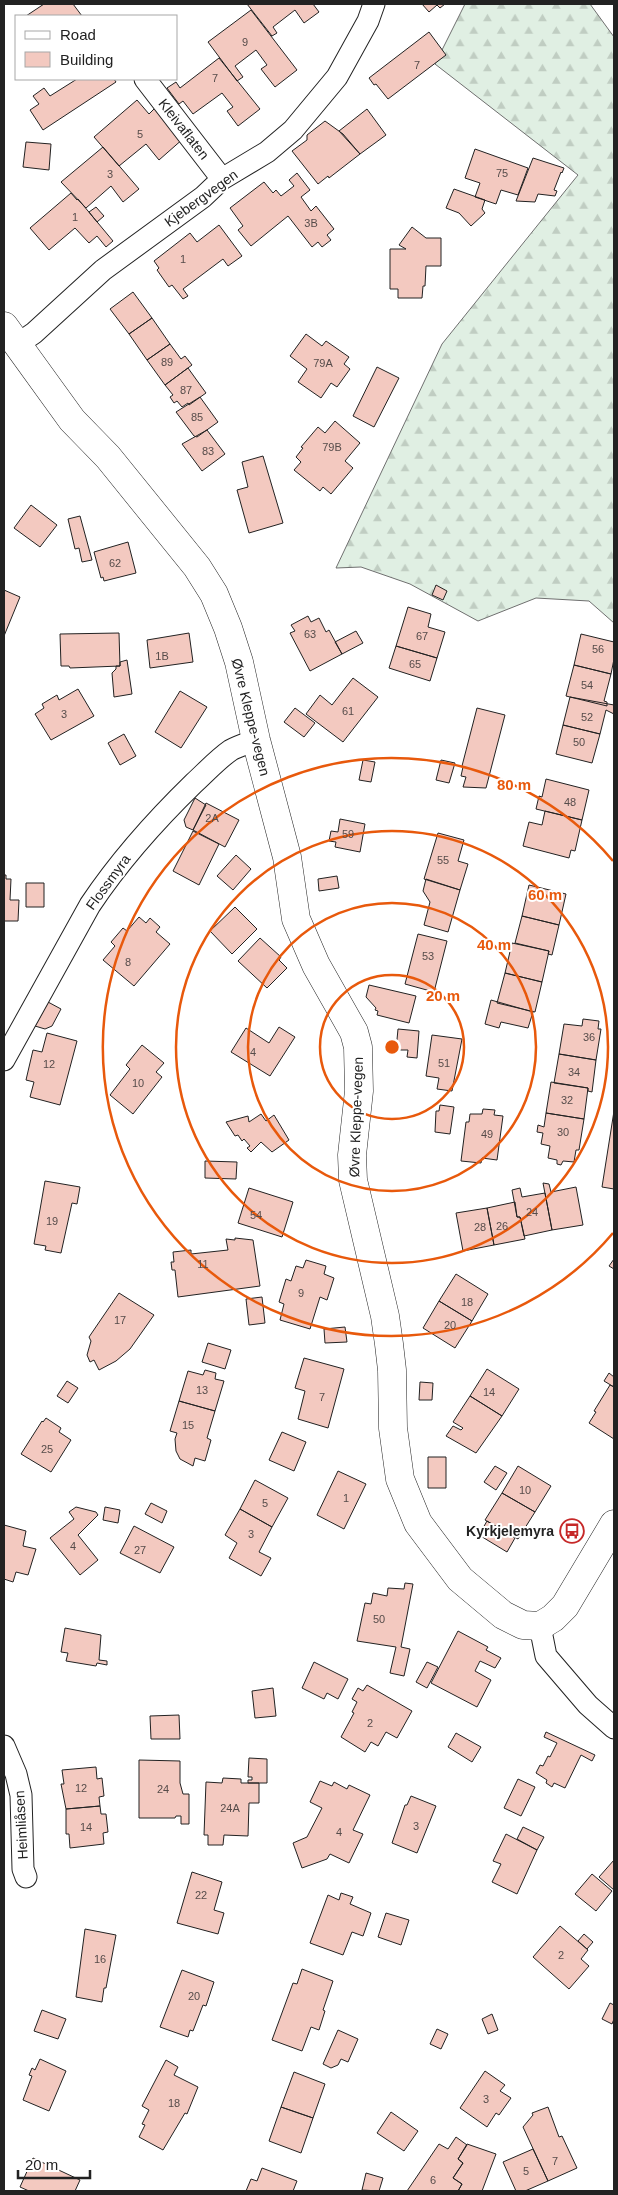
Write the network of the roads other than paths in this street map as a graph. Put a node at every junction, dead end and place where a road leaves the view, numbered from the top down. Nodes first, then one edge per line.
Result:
1 (374, 4) edge
2 (146, 80) edge
3 (222, 179) junction
4 (11, 335) edge
5 (256, 740) junction
6 (4, 1060) edge
7 (614, 1524) edge
8 (540, 1626) junction
9 (614, 1728) edge
10 (4, 1746) edge
11 (26, 1877) dead end

1 - 3 street, Kjebergvegen
2 - 3 street, Kleivaflaten
3 - 4 street, Kjebergvegen
4 - 5 street, Øvre Kleppe-vegen
5 - 6 street, Flossmyra
5 - 8 street, Øvre Kleppe-vegen
7 - 8 street
8 - 9 street
10 - 11 street, Heimliåsen

